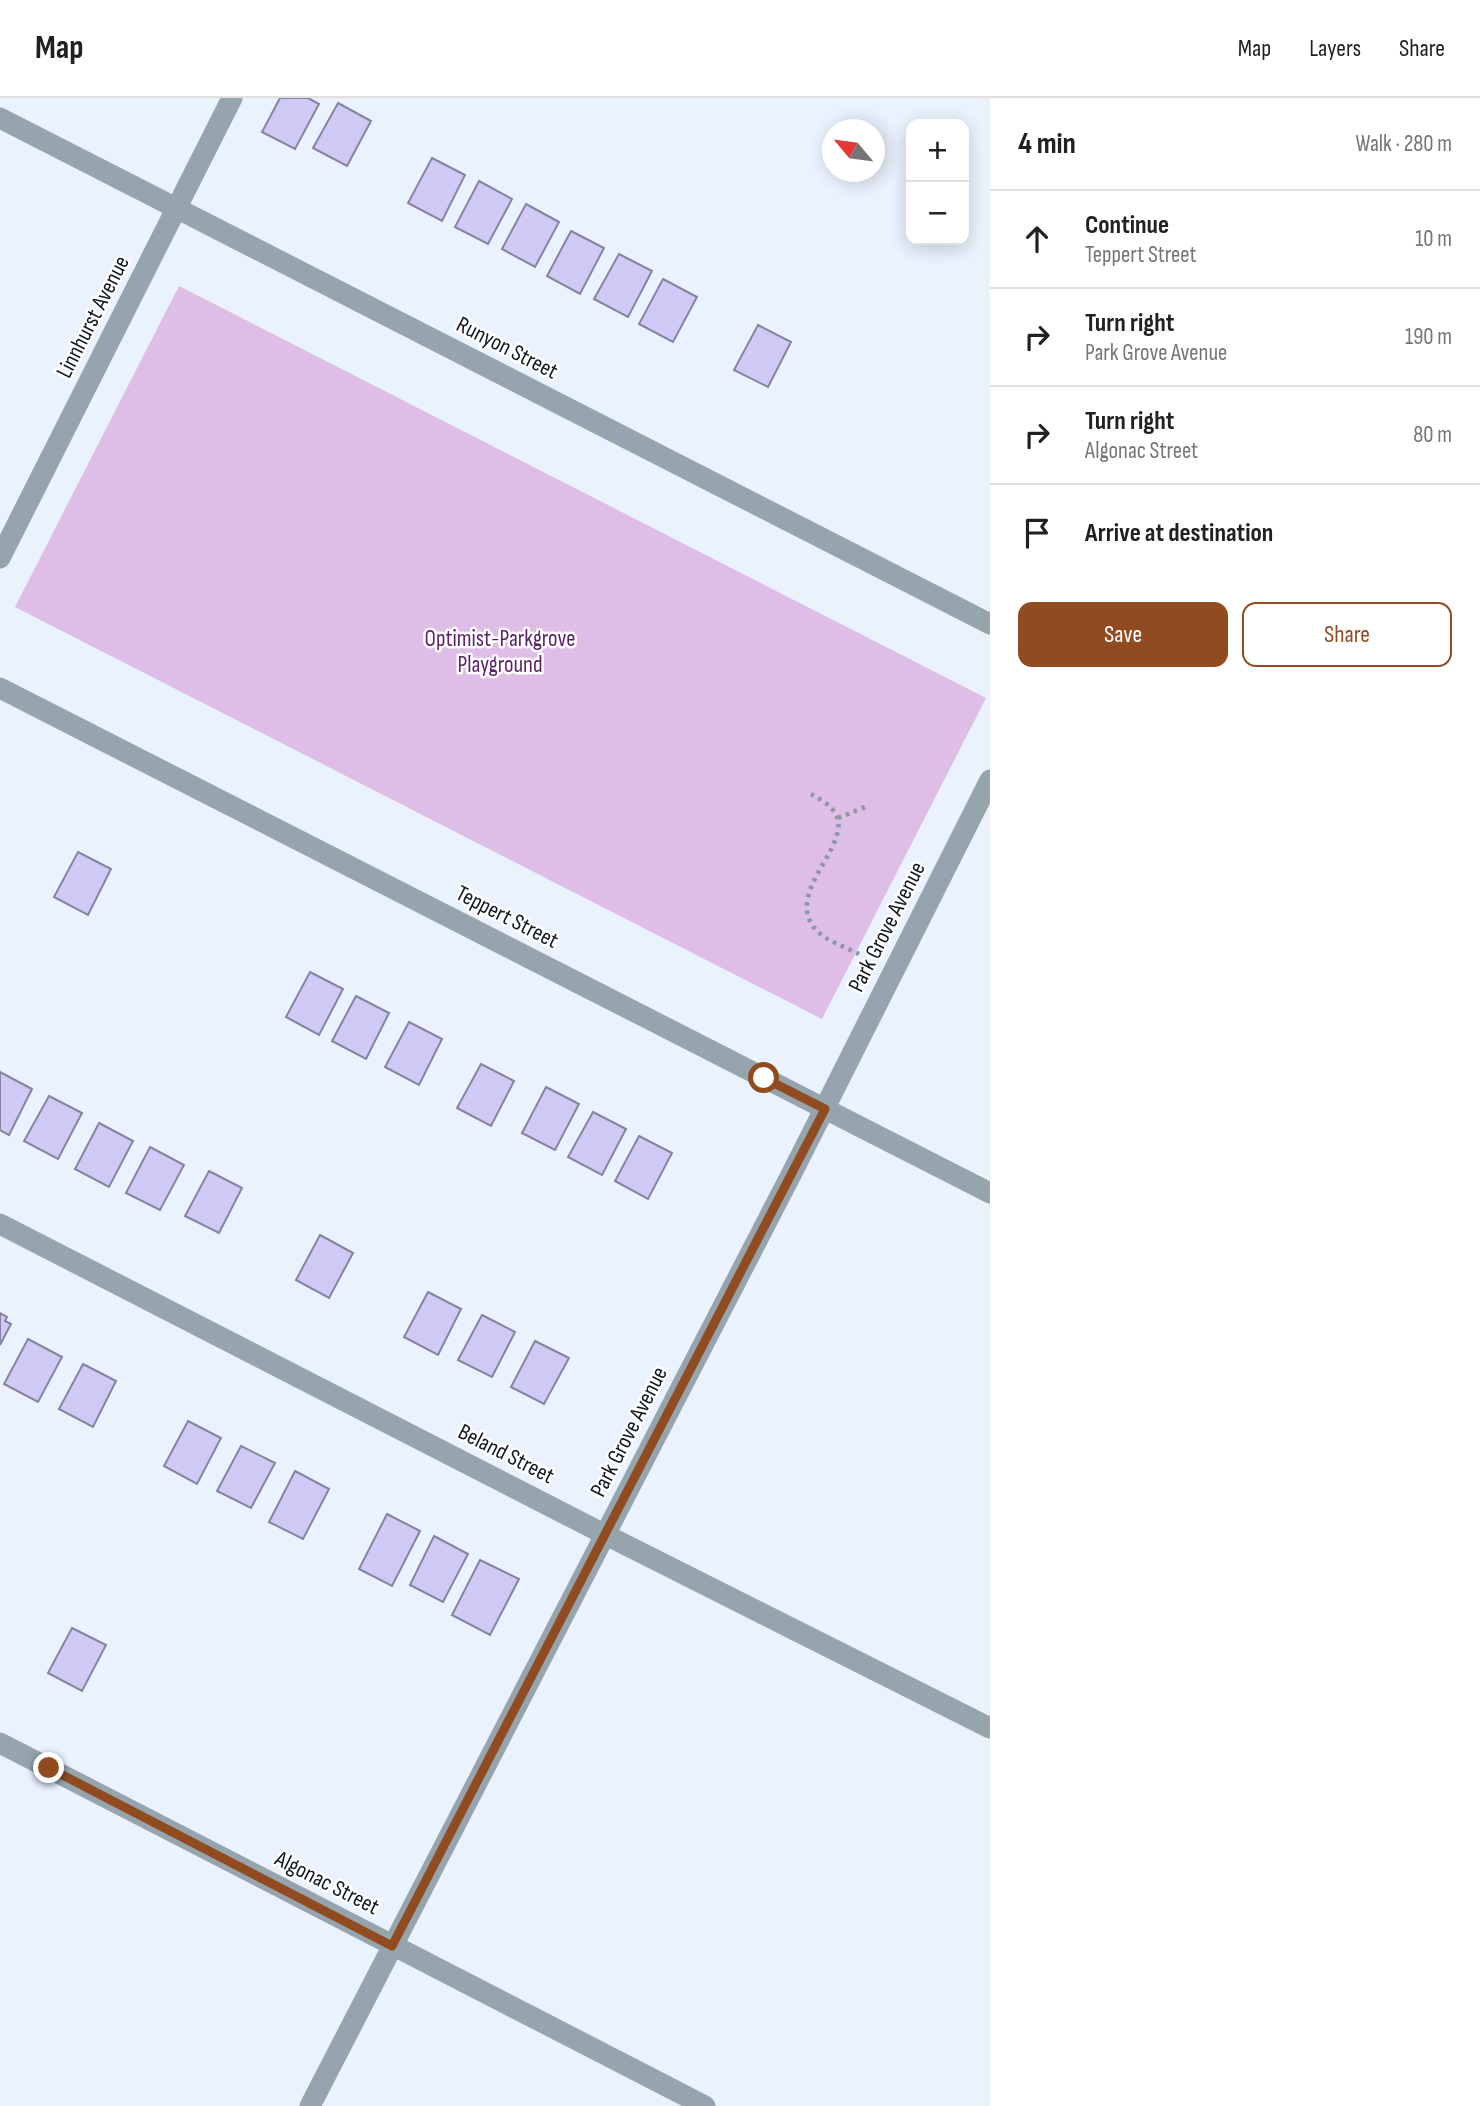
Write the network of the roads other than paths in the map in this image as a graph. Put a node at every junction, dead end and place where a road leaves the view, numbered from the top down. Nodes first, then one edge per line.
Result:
1 (232, 98) edge
2 (0, 118) edge
3 (177, 208) junction
4 (0, 558) edge
5 (990, 624) edge
6 (0, 688) edge
7 (990, 780) edge
8 (825, 1109) junction
9 (990, 1193) edge
10 (0, 1224) edge
11 (606, 1535) junction
12 (990, 1728) edge
13 (0, 1743) edge
14 (392, 1946) junction
15 (310, 2106) edge
16 (705, 2106) edge

1 - 3 street, Linnhurst Avenue
2 - 3 street, Runyon Street
3 - 4 street, Linnhurst Avenue
3 - 5 street, Runyon Street
6 - 8 street, Teppert Street
7 - 8 street, Park Grove Avenue
8 - 9 street, Teppert Street
8 - 11 street, Park Grove Avenue
10 - 11 street, Beland Street
11 - 12 street, Beland Street
11 - 14 street, Park Grove Avenue
13 - 14 street, Algonac Street
14 - 15 street, Park Grove Avenue
14 - 16 street, Algonac Street

